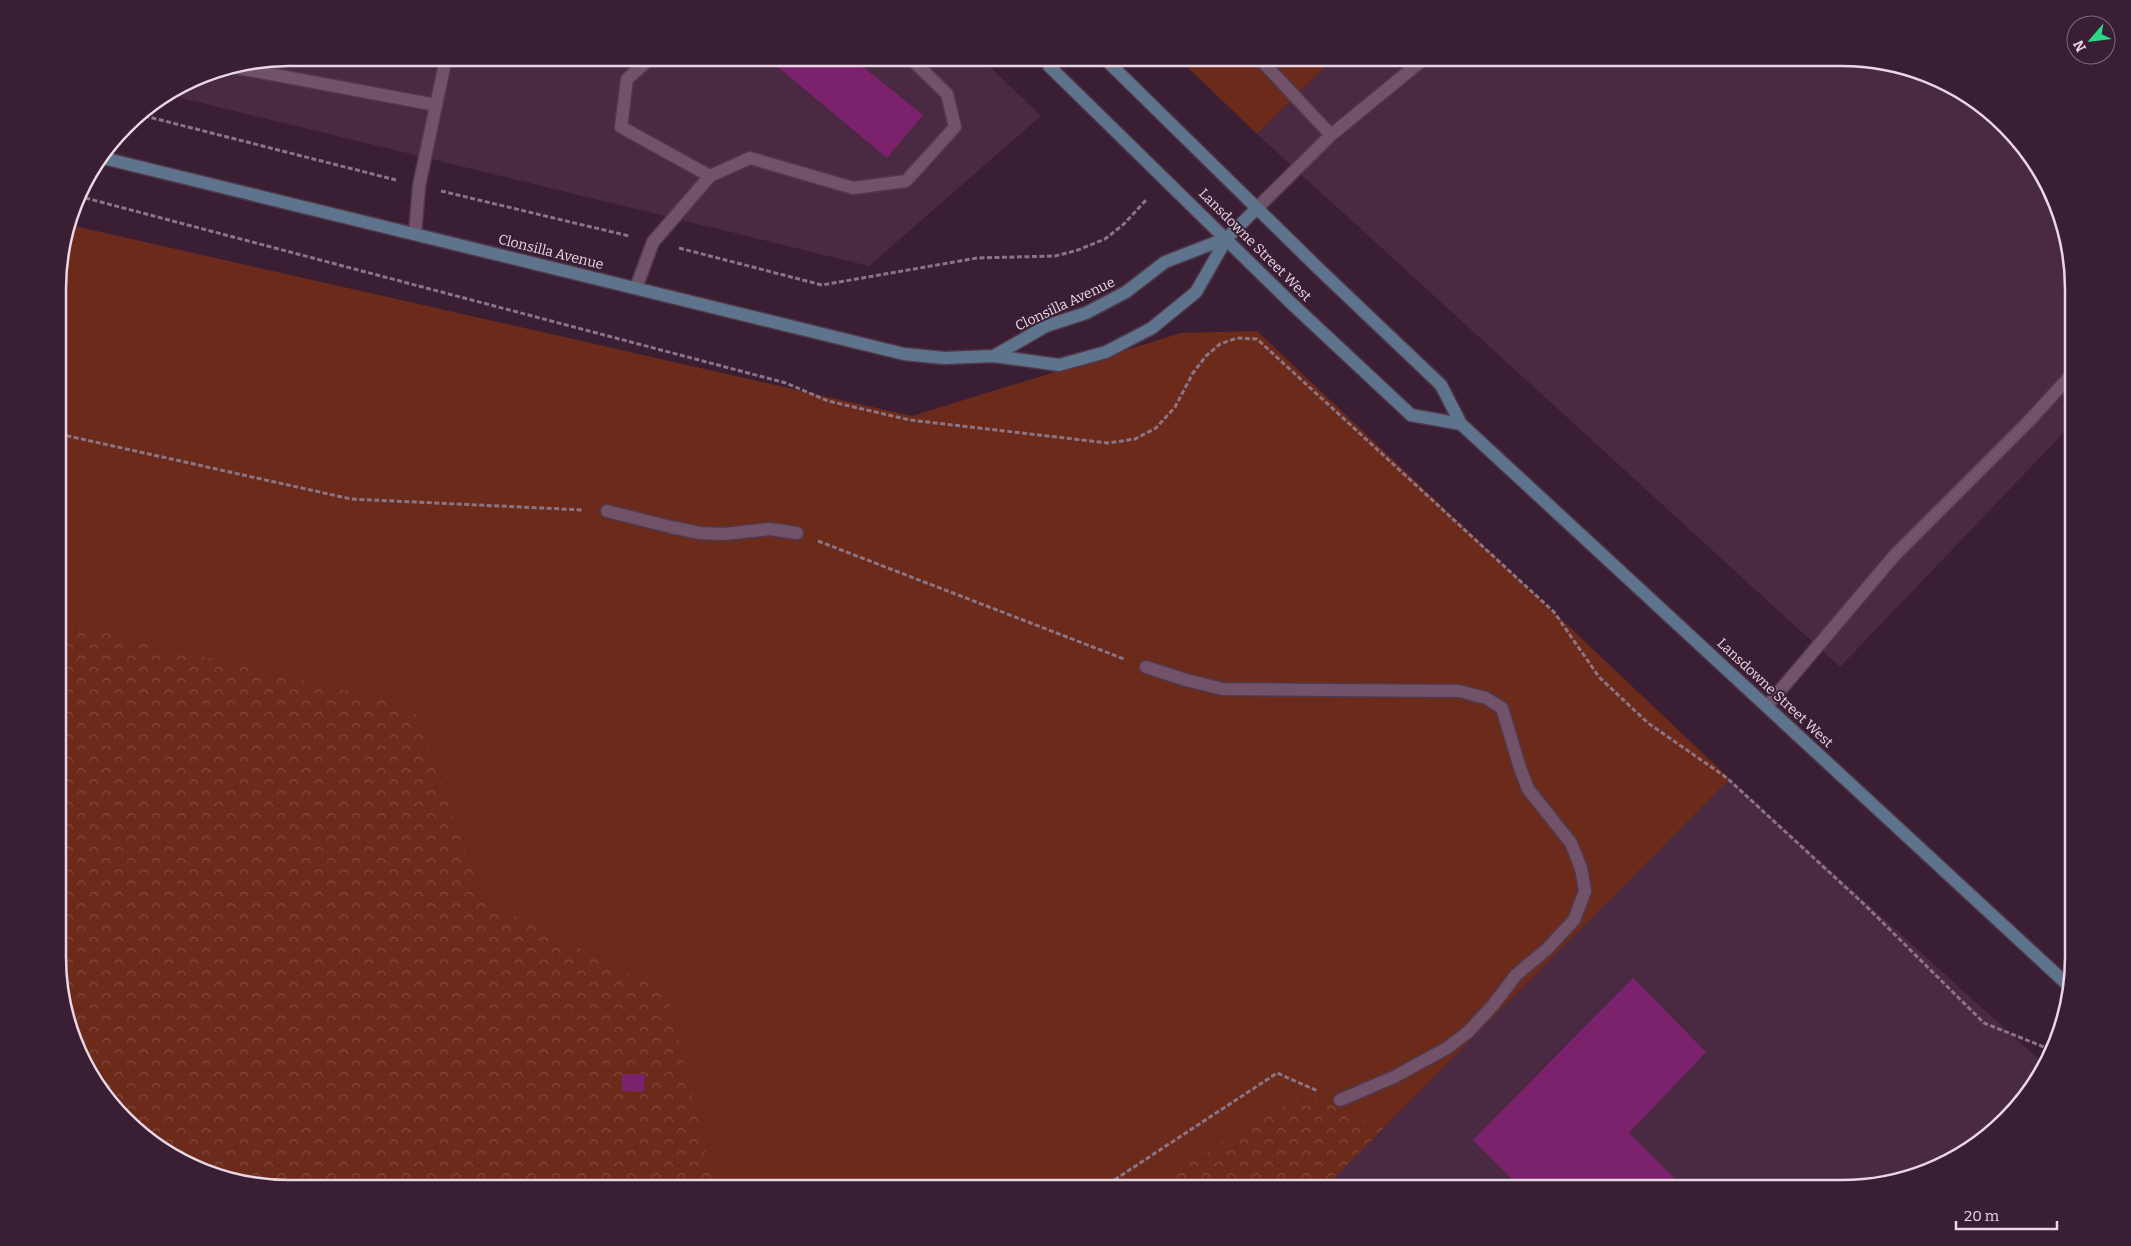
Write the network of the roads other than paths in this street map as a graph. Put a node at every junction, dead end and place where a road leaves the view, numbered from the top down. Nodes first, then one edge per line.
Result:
1 (444, 66) edge
2 (642, 66) edge
3 (918, 66) edge
4 (1049, 66) edge
5 (1112, 66) edge
6 (1266, 66) edge
7 (1415, 66) edge
8 (250, 70) edge
9 (436, 105) junction
10 (1331, 136) junction
11 (108, 159) edge
12 (710, 176) junction
13 (1257, 208) junction
14 (415, 234) junction
15 (1226, 238) junction
16 (636, 288) junction
17 (994, 356) junction
18 (2065, 382) edge
19 (1461, 424) junction
20 (607, 510) road end
21 (796, 533) road end
22 (1146, 668) road end
23 (1767, 706) junction
24 (2063, 981) edge
25 (1340, 1100) road end

1 - 9 lane
2 - 12 lane
3 - 12 lane
4 - 15 main road, Lansdowne Street West
5 - 13 main road, Lansdowne Street West
6 - 10 lane
7 - 10 lane
8 - 9 lane
9 - 14 lane
10 - 13 lane
11 - 14 main road, Clonsilla Avenue
12 - 16 lane
13 - 15 main road, Clonsilla Avenue
13 - 19 main road, Lansdowne Street West
14 - 16 main road, Clonsilla Avenue
15 - 17 main road, Clonsilla Avenue
15 - 17 main road, Clonsilla Avenue
15 - 19 main road, Lansdowne Street West
16 - 17 main road, Clonsilla Avenue
18 - 23 lane
19 - 23 main road, Lansdowne Street West
20 - 21 lane
22 - 25 lane
23 - 24 main road, Lansdowne Street West

